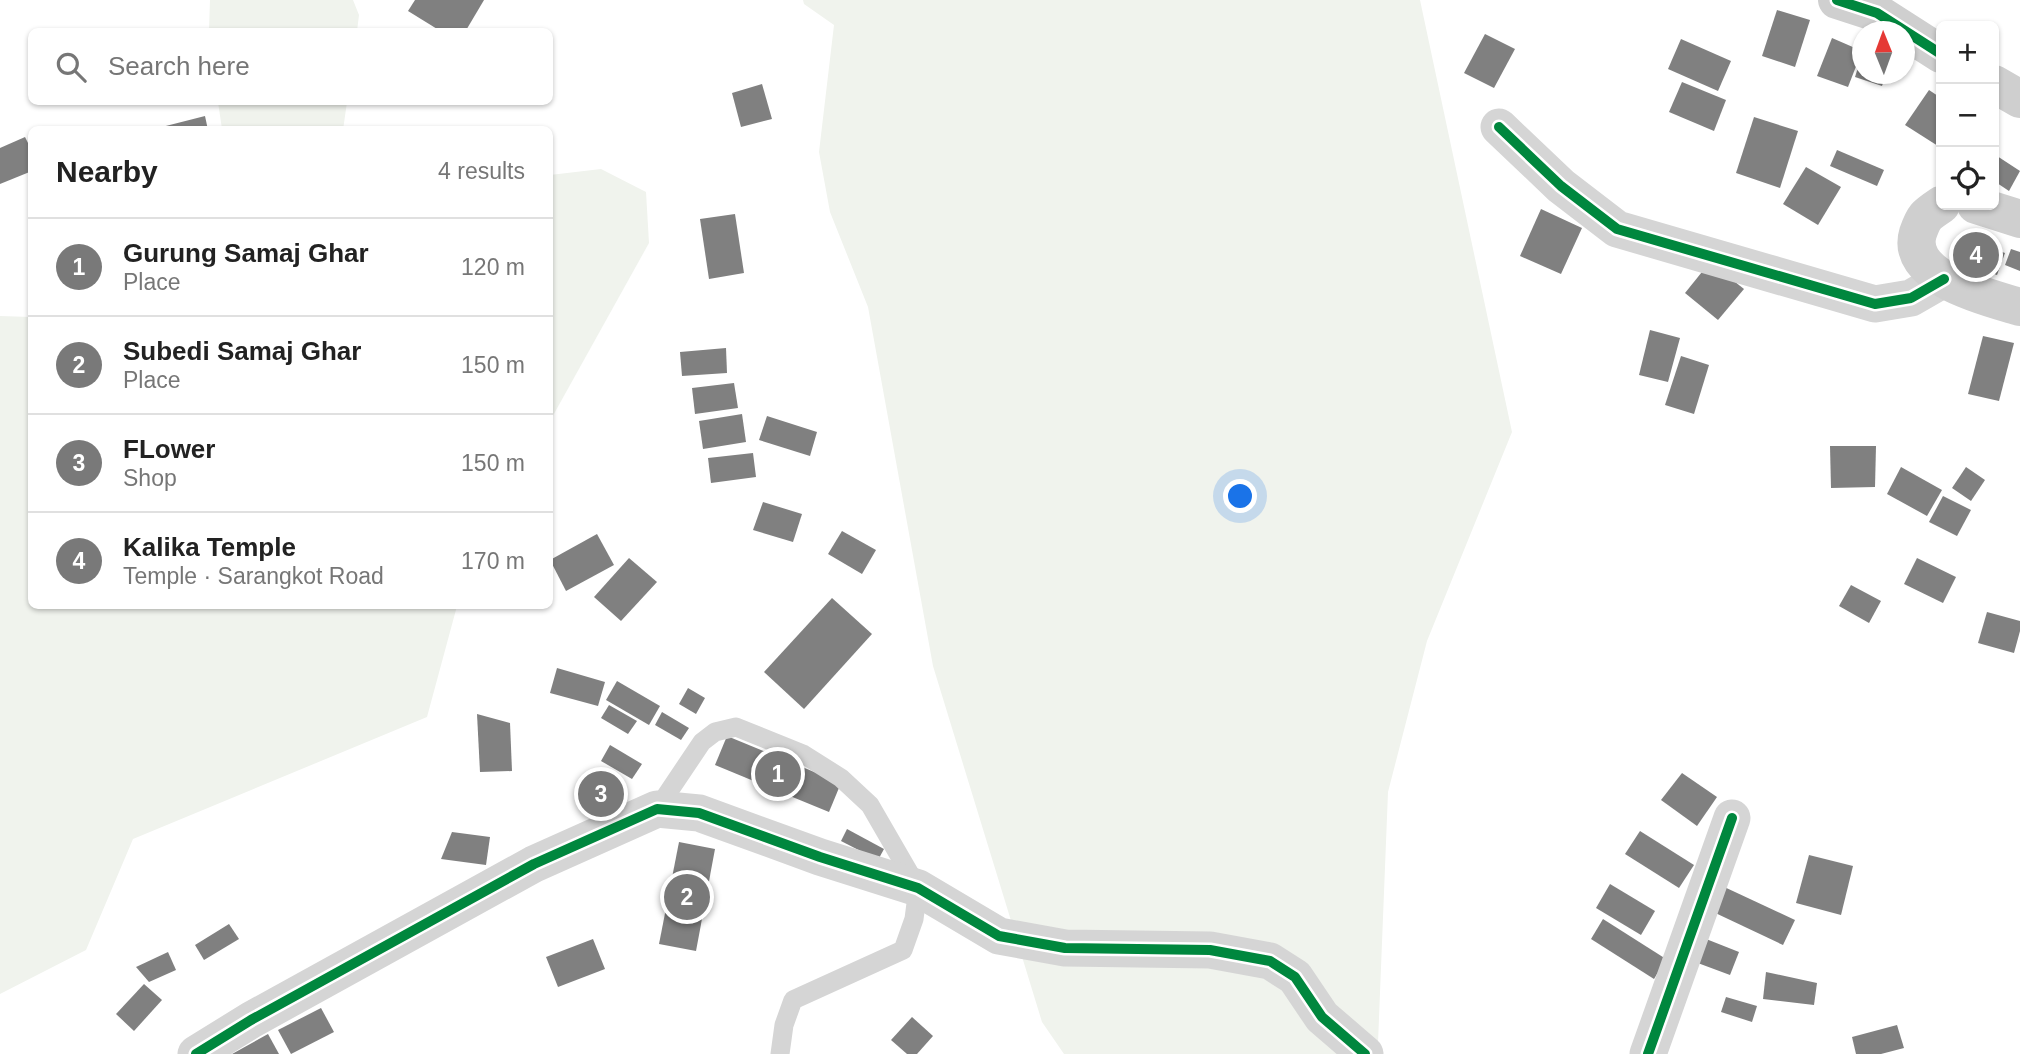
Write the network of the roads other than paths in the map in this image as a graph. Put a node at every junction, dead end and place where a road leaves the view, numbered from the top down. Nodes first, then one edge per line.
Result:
1 (1837, 0) edge
2 (1936, 51) edge
3 (1999, 88) edge
4 (2020, 99) edge
5 (1499, 127) dead end
6 (1936, 208) edge
7 (1992, 210) edge
8 (2020, 219) edge
9 (1944, 279) junction
10 (2020, 307) edge
11 (657, 809) junction
12 (1732, 818) dead end
13 (918, 888) junction
14 (196, 1054) edge
15 (780, 1054) edge
16 (1365, 1054) edge
17 (1648, 1054) edge

1 - 2 street
3 - 4 street
5 - 9 street
6 - 9 street
7 - 8 street
9 - 10 street
11 - 13 street
11 - 13 lane
11 - 14 street
12 - 17 street
13 - 15 lane
13 - 16 street

